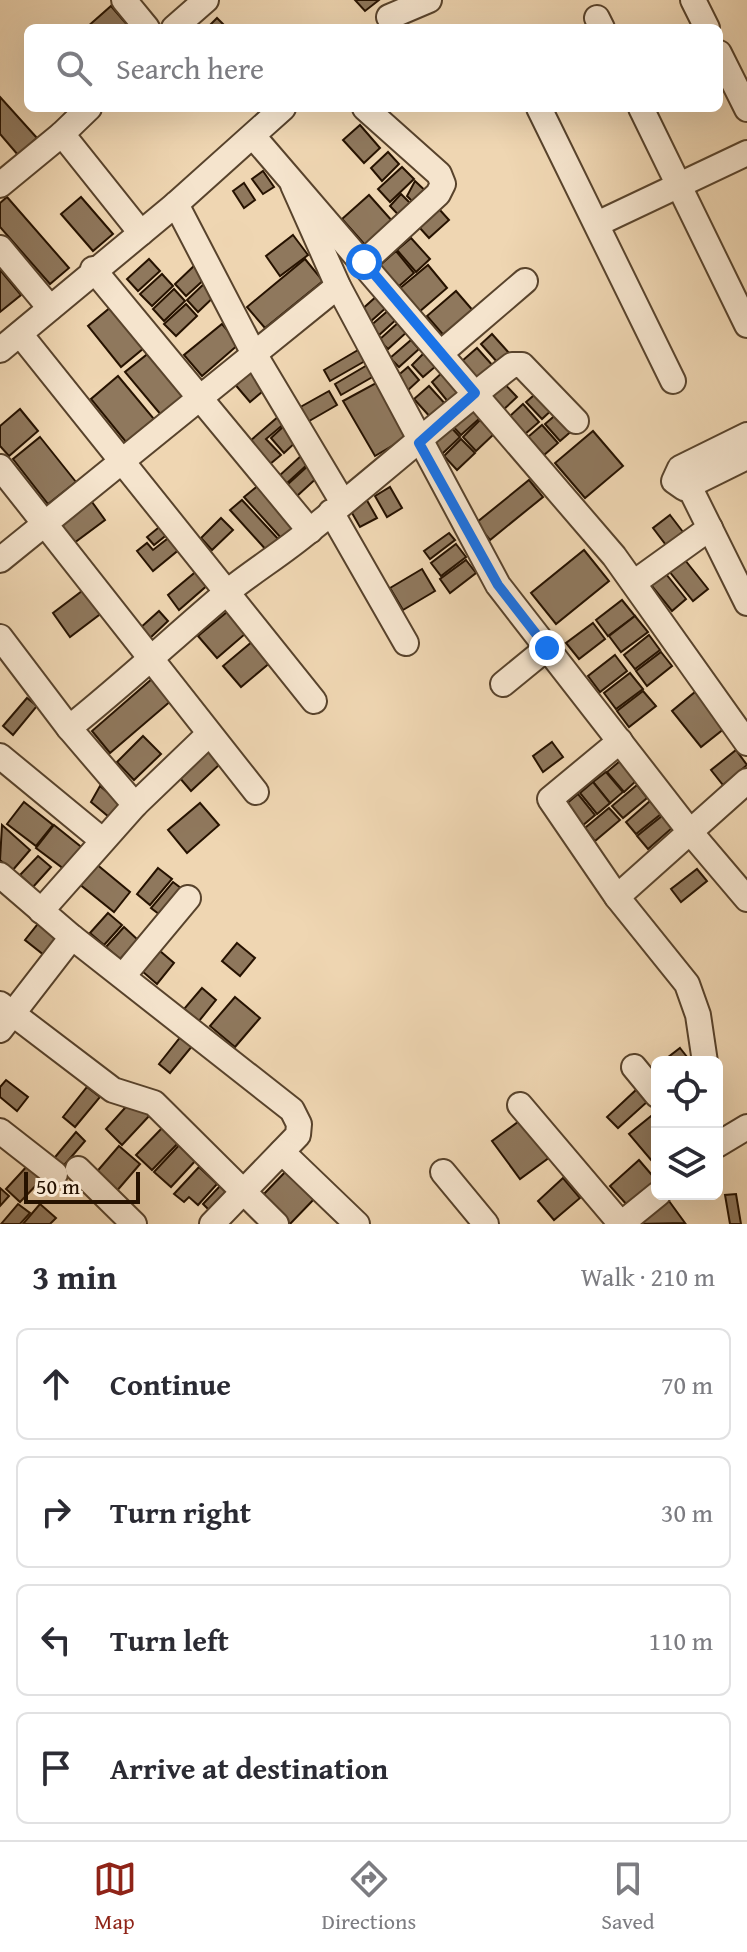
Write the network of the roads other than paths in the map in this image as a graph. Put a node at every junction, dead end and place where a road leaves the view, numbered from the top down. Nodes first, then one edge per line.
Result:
1 (124, 0) edge
2 (206, 0) edge
3 (407, 0) edge
4 (428, 0) edge
5 (693, 0) edge
6 (382, 23) edge
7 (144, 24) edge
8 (179, 24) edge
9 (705, 24) edge
10 (723, 61) edge
11 (747, 109) edge
12 (85, 112) edge
13 (279, 112) edge
14 (369, 112) edge
15 (541, 112) edge
16 (643, 112) edge
17 (62, 134) junction
18 (253, 136) junction
19 (747, 153) edge
20 (0, 185) edge
21 (293, 185) junction
22 (679, 185) junction
23 (176, 204) junction
24 (597, 224) junction
25 (141, 233) junction
26 (0, 248) edge
27 (364, 262) junction
28 (93, 269) junction
29 (525, 281) dead end
30 (338, 286) junction
31 (50, 308) junction
32 (747, 325) edge
33 (20, 334) junction
34 (0, 350) edge
35 (253, 352) junction
36 (441, 353) junction
37 (673, 381) dead end
38 (475, 393) junction
39 (197, 397) junction
40 (576, 421) dead end
41 (747, 435) edge
42 (419, 443) junction
43 (747, 457) edge
44 (123, 458) junction
45 (0, 467) edge
46 (689, 486) junction
47 (337, 506) junction
48 (43, 522) junction
49 (710, 528) junction
50 (310, 531) junction
51 (0, 560) edge
52 (635, 582) junction
53 (227, 592) junction
54 (747, 603) edge
55 (0, 637) edge
56 (406, 643) dead end
57 (547, 648) junction
58 (151, 663) junction
59 (503, 684) dead end
60 (314, 701) dead end
61 (69, 728) junction
62 (209, 734) junction
63 (620, 741) junction
64 (747, 743) edge
65 (0, 756) edge
66 (747, 781) edge
67 (256, 792) dead end
68 (135, 805) junction
69 (691, 833) junction
70 (102, 840) junction
71 (0, 875) edge
72 (617, 897) junction
73 (188, 898) dead end
74 (747, 899) edge
75 (41, 911) junction
76 (72, 937) junction
77 (123, 976) junction
78 (4, 1016) edge
79 (704, 1056) edge
80 (634, 1067) dead end
81 (651, 1088) edge
82 (520, 1105) dead end
83 (0, 1131) edge
84 (282, 1152) junction
85 (443, 1172) dead end
86 (243, 1192) junction
87 (651, 1200) edge
88 (134, 1224) edge
89 (212, 1224) edge
90 (276, 1224) edge
91 (357, 1224) edge
92 (486, 1224) edge
93 (621, 1224) edge

1 - 7 street
2 - 8 street
3 - 6 street
4 - 6 street
5 - 9 street
10 - 11 street
12 - 17 street
13 - 18 street
14 - 27 street
15 - 24 street
16 - 22 street
17 - 20 street
17 - 25 street
18 - 21 street
18 - 23 street
19 - 22 street
21 - 27 street
21 - 30 street
22 - 24 street
22 - 32 street
23 - 25 street
23 - 35 street
24 - 37 street
25 - 28 street
26 - 31 street
27 - 36 street
28 - 31 street
28 - 39 street
29 - 36 street
30 - 35 street
30 - 42 street
31 - 33 street
33 - 34 street
33 - 44 street
35 - 39 street
35 - 47 street
36 - 38 street
38 - 40 street
38 - 42 street
38 - 52 street
39 - 44 street
39 - 50 street
41 - 46 street
42 - 47 street
42 - 57 street
43 - 46 street
44 - 48 street
44 - 53 street
45 - 48 street
46 - 49 street
47 - 50 street
47 - 56 street
48 - 51 street
48 - 58 street
49 - 52 street
49 - 54 street
50 - 53 street
52 - 64 street
53 - 58 street
53 - 60 street
55 - 61 street
57 - 59 street
57 - 63 street
58 - 61 street
58 - 62 street
61 - 68 street
62 - 67 street
62 - 68 street
63 - 69 street
63 - 72 street
65 - 70 street
66 - 69 street
68 - 70 street
69 - 72 street
69 - 74 street
70 - 75 street
71 - 75 street
72 - 79 street
73 - 77 street
75 - 76 street
76 - 77 street
76 - 78 street
77 - 84 street
78 - 86 street
80 - 81 street
82 - 93 street
83 - 88 street
84 - 86 street
84 - 91 street
85 - 92 street
86 - 89 street
86 - 90 street
87 - 93 street

